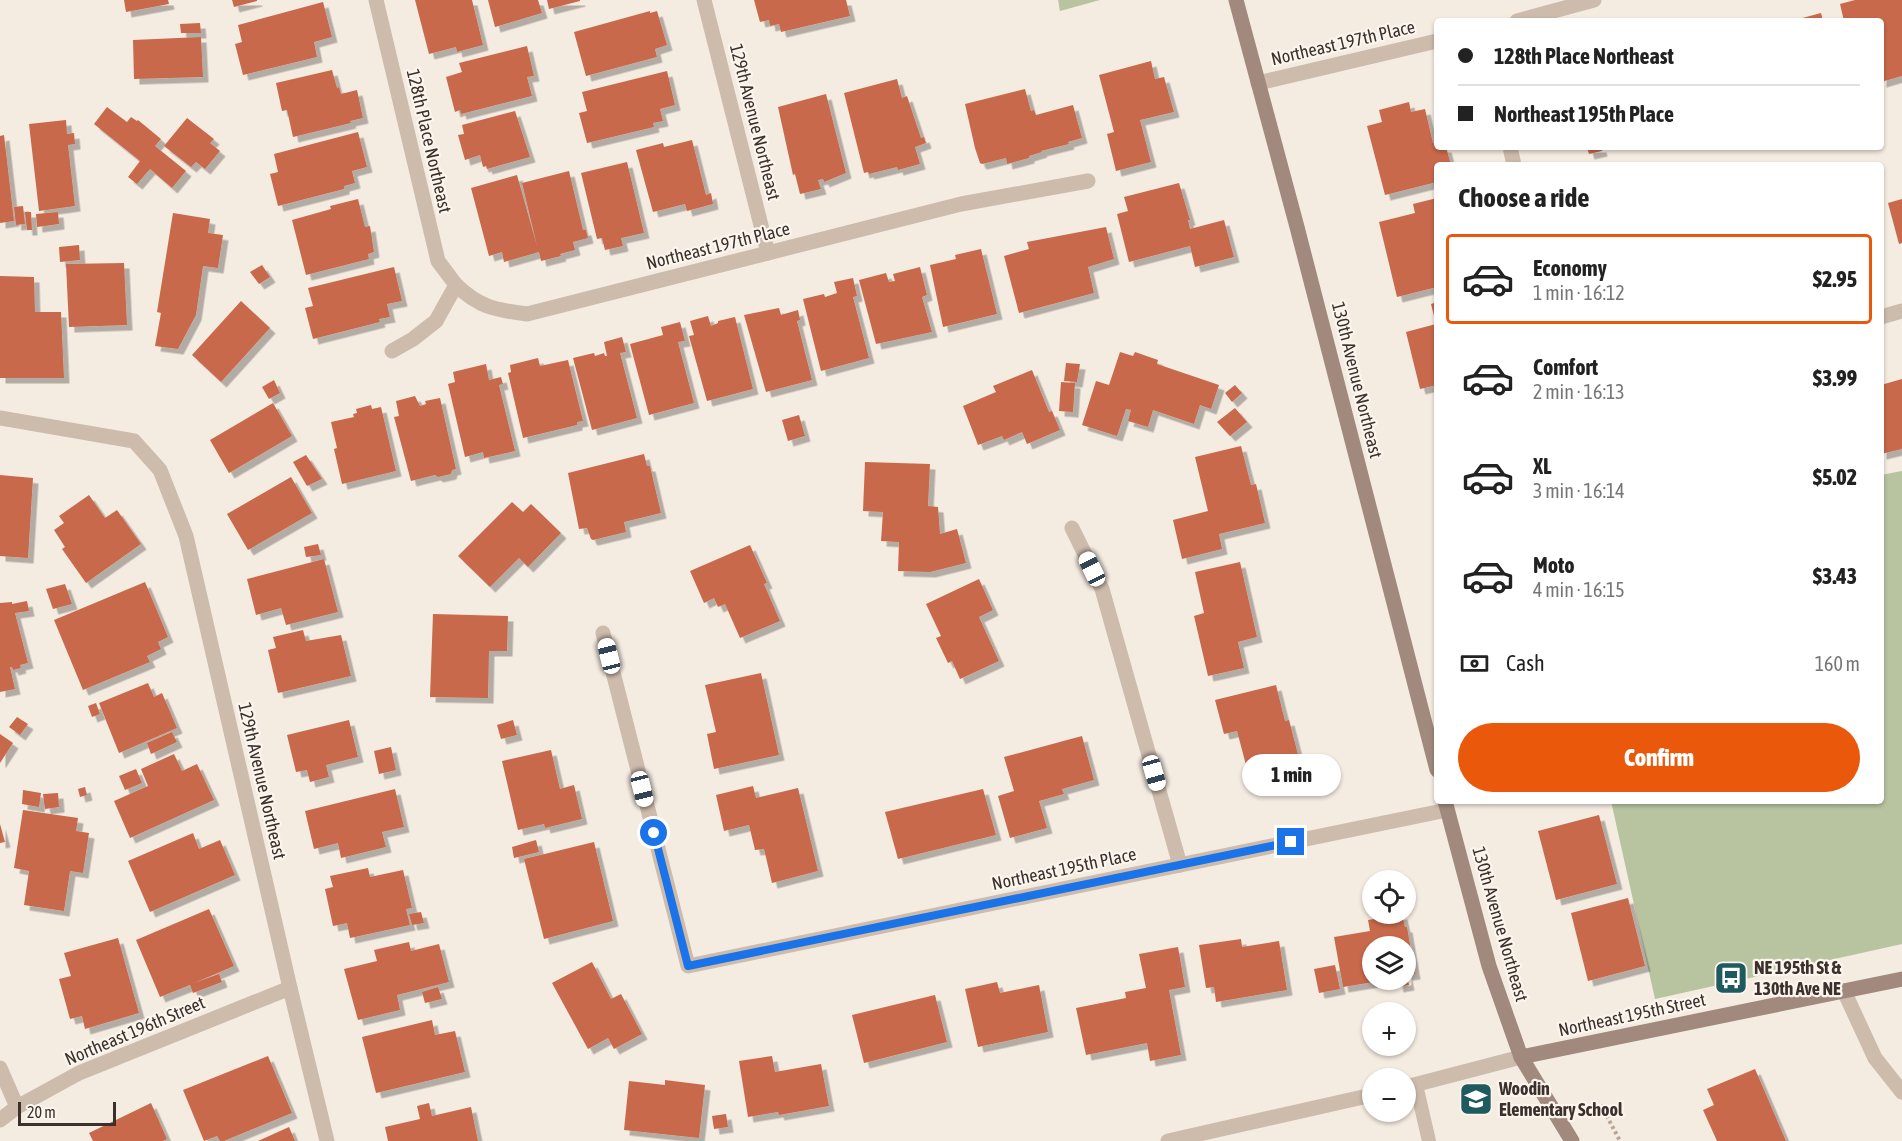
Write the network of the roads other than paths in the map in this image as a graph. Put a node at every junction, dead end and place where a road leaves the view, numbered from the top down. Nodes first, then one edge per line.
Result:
1 (376, 0) edge
2 (704, 0) edge
3 (1236, 0) edge
4 (1594, 0) edge
5 (1528, 18) edge
6 (1434, 42) edge
7 (1258, 83) junction
8 (1088, 181) dead end
9 (768, 253) junction
10 (456, 285) junction
11 (1902, 311) edge
12 (1884, 316) edge
13 (392, 351) dead end
14 (0, 418) edge
15 (1072, 528) dead end
16 (603, 633) dead end
17 (1434, 758) edge
18 (1446, 805) edge
19 (1180, 865) junction
20 (1902, 979) edge
21 (290, 988) junction
22 (1844, 991) junction
23 (1521, 1058) junction
24 (0, 1068) edge
25 (1416, 1085) edge
26 (1902, 1092) edge
27 (1362, 1097) edge
28 (1416, 1101) edge
29 (17, 1107) junction
30 (0, 1120) edge
31 (327, 1141) edge
32 (1168, 1141) edge
33 (1429, 1141) edge
34 (1572, 1141) edge

1 - 10 street, 128th Place Northeast
2 - 9 street, 129th Avenue Northeast
3 - 7 street, 130th Avenue Northeast
4 - 5 street
6 - 7 street, Northeast 197th Place
7 - 17 street, 130th Avenue Northeast
8 - 9 street, Northeast 197th Place
9 - 10 street, Northeast 197th Place
10 - 13 street
11 - 12 street
14 - 21 street, 129th Avenue Northeast
15 - 19 street
16 - 19 street, Northeast 195th Place
18 - 19 street, Northeast 195th Place
18 - 23 street, 130th Avenue Northeast
20 - 22 street, Northeast 195th Street
21 - 29 street, Northeast 196th Street
21 - 31 street, 129th Avenue Northeast
22 - 23 street, Northeast 195th Street
22 - 26 street
23 - 25 street, Northeast 195th Street
23 - 34 street, 130th Avenue Northeast
24 - 29 street
27 - 32 street
28 - 33 lane
29 - 30 street, Northeast 196th Street

